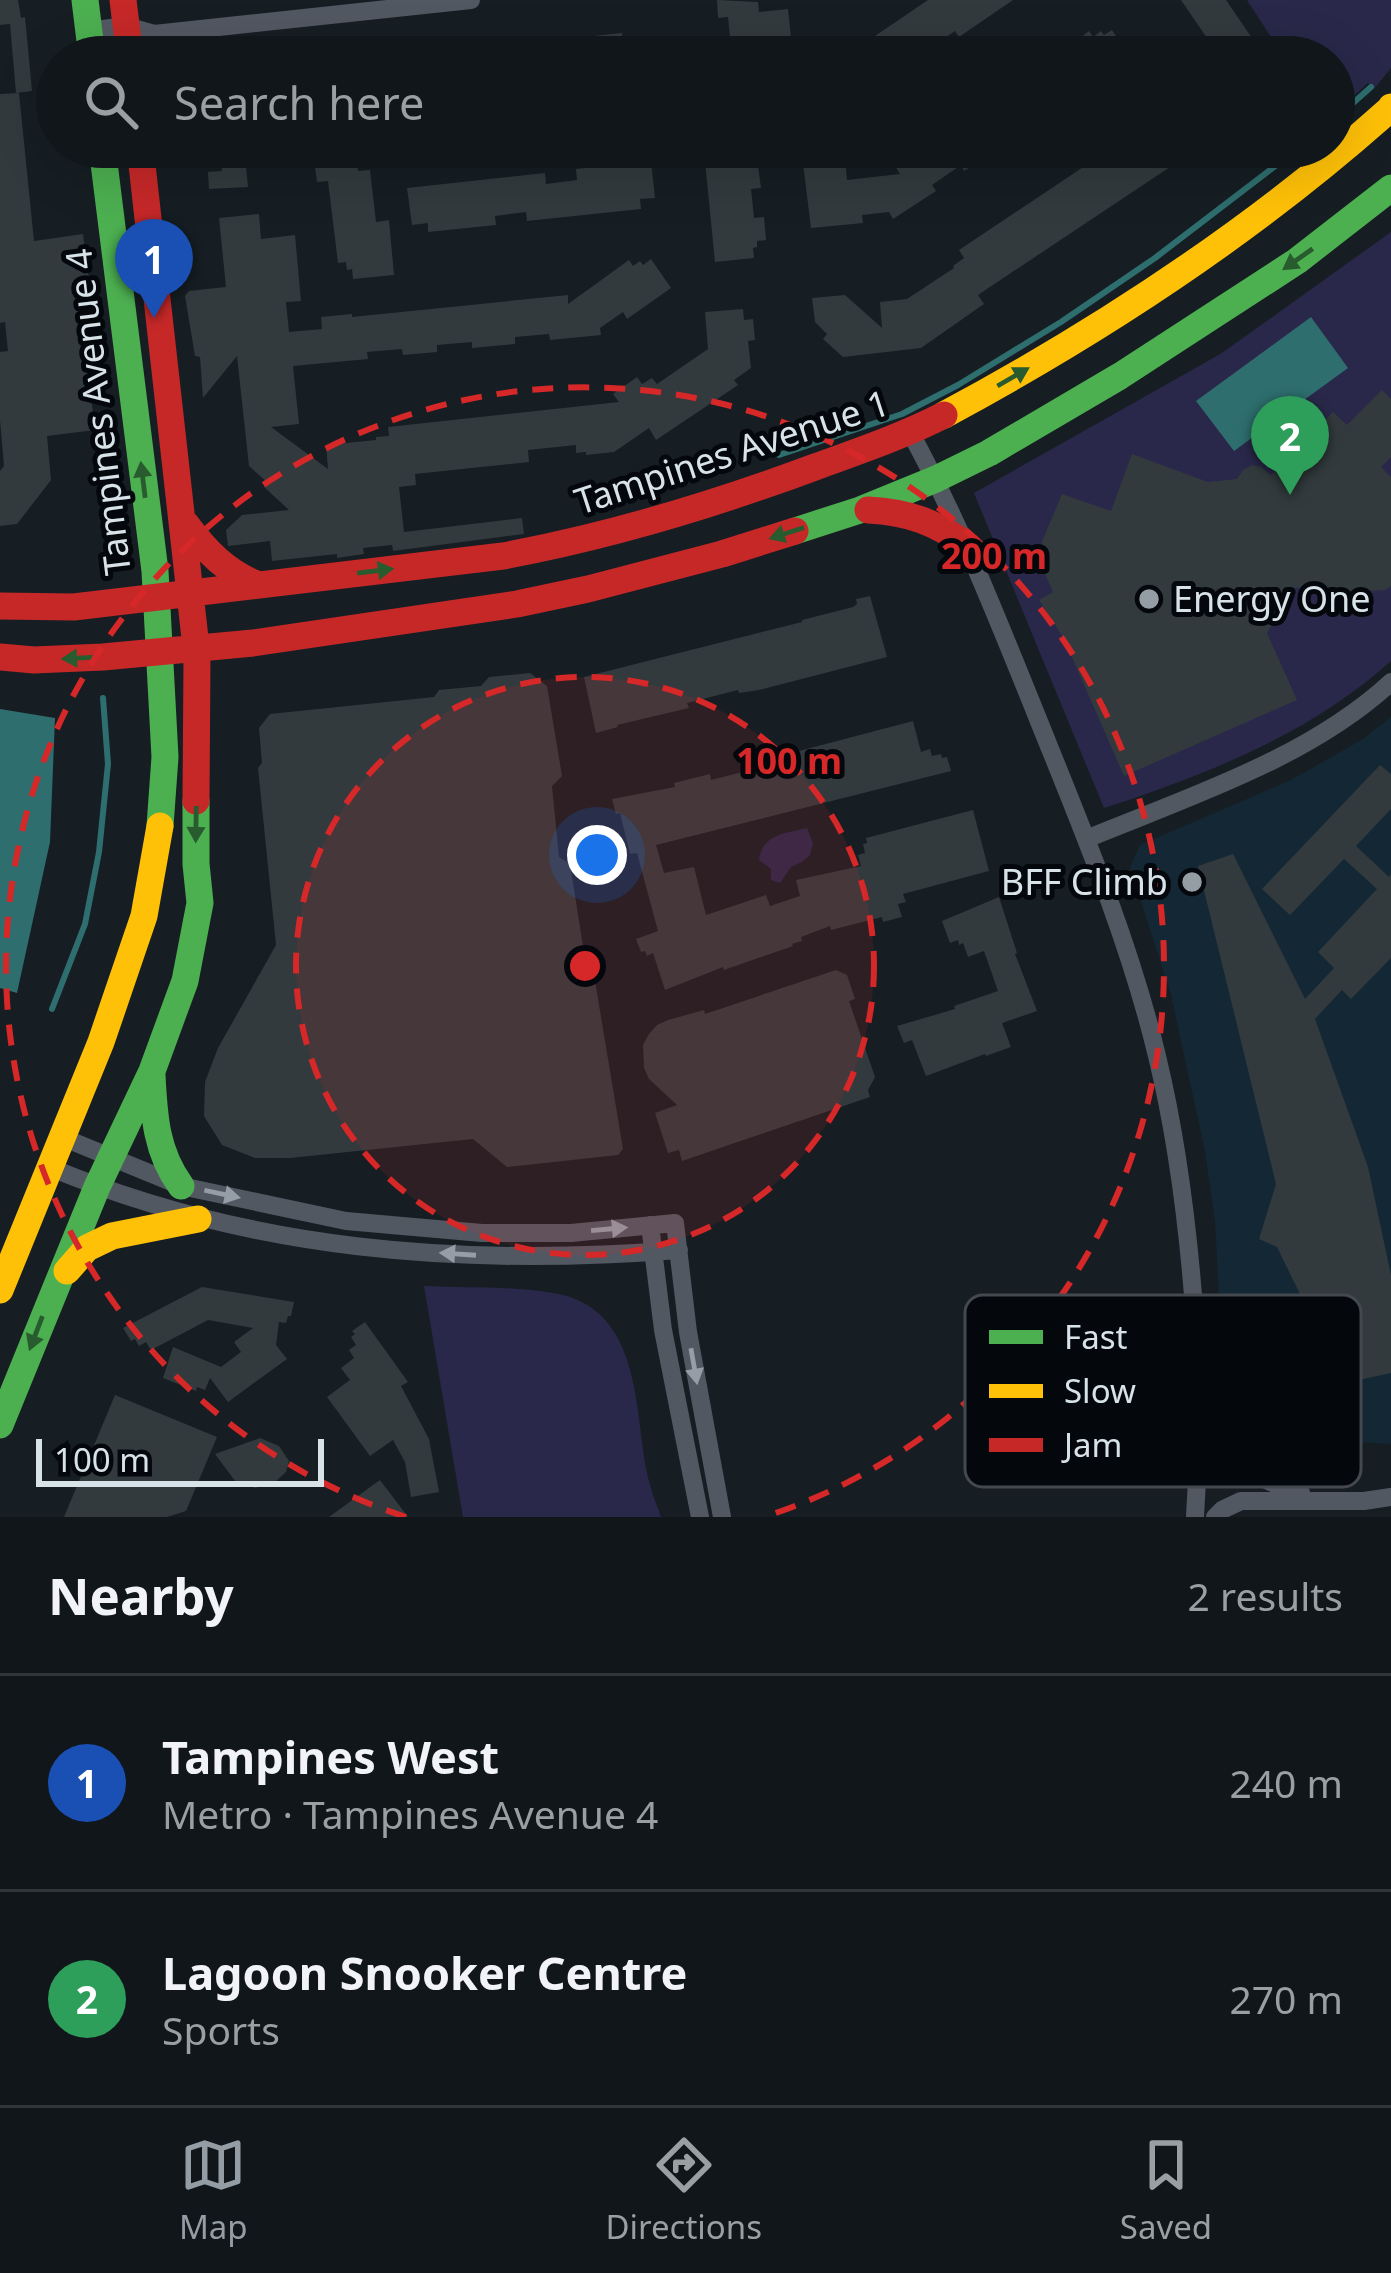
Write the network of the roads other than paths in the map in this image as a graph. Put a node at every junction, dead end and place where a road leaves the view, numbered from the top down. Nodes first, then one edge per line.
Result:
1 (85, 0) edge
2 (471, 0) edge
3 (127, 34) edge
4 (90, 36) edge
5 (1391, 108) edge
6 (1355, 139) edge
7 (105, 168) edge
8 (142, 168) edge
9 (1322, 168) edge
10 (1391, 188) edge
11 (910, 432) junction
12 (936, 479) junction
13 (860, 510) junction
14 (183, 520) junction
15 (968, 546) junction
16 (259, 585) junction
17 (191, 593) junction
18 (157, 596) junction
19 (0, 605) edge
20 (253, 643) junction
21 (196, 647) junction
22 (160, 651) junction
23 (0, 657) edge
24 (1391, 682) edge
25 (198, 706) junction
26 (1086, 839) junction
27 (152, 1071) junction
28 (64, 1138) junction
29 (111, 1159) junction
30 (49, 1167) junction
31 (97, 1186) junction
32 (181, 1186) junction
33 (198, 1219) junction
34 (650, 1225) junction
35 (679, 1250) junction
36 (655, 1252) junction
37 (55, 1285) junction
38 (0, 1290) edge
39 (1191, 1295) edge
40 (0, 1425) edge
41 (1197, 1487) edge
42 (1279, 1487) edge
43 (1391, 1497) edge
44 (1321, 1499) junction
45 (700, 1517) edge
46 (722, 1517) edge
47 (1196, 1517) edge
48 (1215, 1517) edge

1 - 4 main road
2 - 3 street
6 -> 5 main road, Tampines Avenue 1
18 -> 7 main road, Tampines Avenue 4
8 - 14 main road, Tampines Avenue 4
11 -> 9 main road, Tampines Avenue 1
10 -> 12 main road
11 - 12 street
16 -> 11 main road, Tampines Avenue 1
12 - 13 main road
12 - 15 street
13 - 15 main road
13 -> 20 main road
14 - 16 main road
14 - 17 main road, Tampines Avenue 4
15 - 26 street
16 - 17 main road, Tampines Avenue 1
17 - 18 main road, Tampines Avenue 1
17 - 21 main road, Tampines Avenue 4
18 - 19 main road, Tampines Avenue 1
18 - 22 main road, Tampines Avenue 4
20 - 21 main road
20 - 25 main road
21 - 22 main road
21 - 25 main road, Tampines Avenue 4
22 -> 23 main road
22 - 28 main road, Tampines Avenue 4
24 - 26 street
25 -> 27 main road, Tampines Avenue 4
26 - 39 street
27 - 29 main road, Tampines Avenue 4
27 - 32 main road
28 - 29 street
28 - 30 main road, Tampines Avenue 4
29 - 31 main road, Tampines Avenue 4
29 - 32 street
30 - 31 street
30 - 38 main road, Tampines Avenue 4
31 - 33 street
31 - 37 main road, Tampines Avenue 4
32 -> 34 street
36 -> 33 street
33 - 37 main road
34 - 35 street
34 - 36 street
35 - 36 street
35 -> 46 street
36 - 45 street
37 -> 40 main road, Tampines Avenue 4
41 - 47 street
42 - 44 street
43 - 44 street
44 - 48 street

